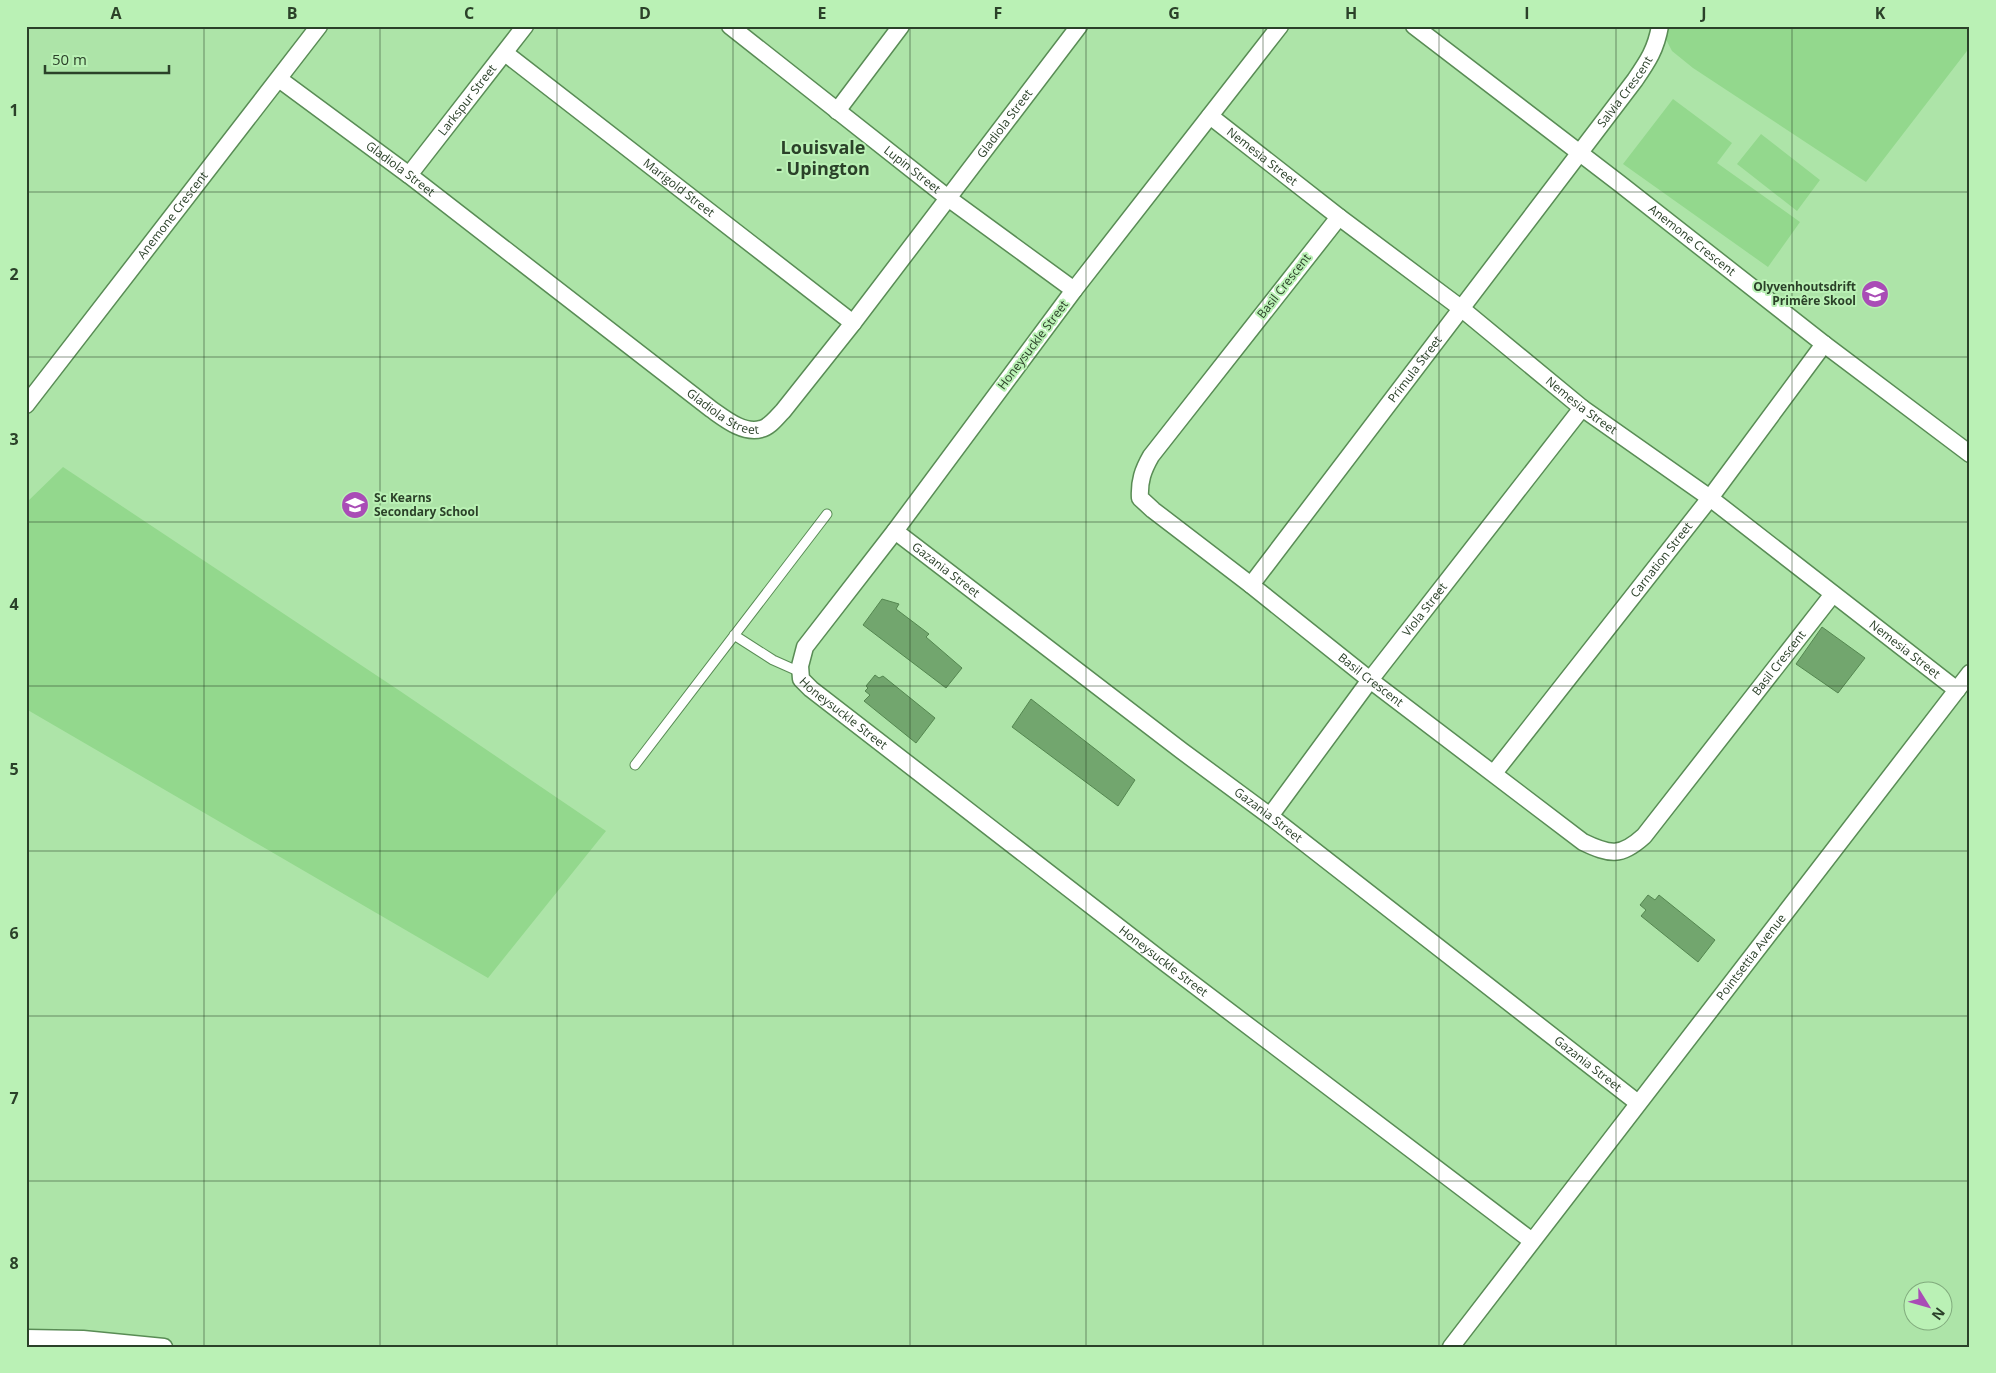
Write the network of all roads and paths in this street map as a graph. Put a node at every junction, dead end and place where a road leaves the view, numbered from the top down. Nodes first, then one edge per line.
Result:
1 (319, 26) edge
2 (525, 26) edge
3 (730, 26) edge
4 (901, 26) edge
5 (1078, 26) edge
6 (1280, 26) edge
7 (1414, 26) edge
8 (1660, 26) edge
9 (505, 53) junction
10 (279, 79) junction
11 (837, 111) junction
12 (1210, 116) junction
13 (1579, 152) junction
14 (409, 175) junction
15 (948, 198) junction
16 (1339, 217) junction
17 (1074, 290) junction
18 (1462, 309) junction
19 (854, 323) junction
20 (1824, 344) junction
21 (26, 405) edge
22 (1582, 408) junction
23 (1970, 454) edge
24 (1710, 498) junction
25 (827, 514) dead end
26 (895, 532) junction
27 (1251, 585) junction
28 (1833, 594) junction
29 (734, 635) junction
30 (800, 672) junction
31 (1970, 673) edge
32 (1370, 680) junction
33 (1957, 690) junction
34 (635, 765) dead end
35 (1494, 773) junction
36 (1270, 816) junction
37 (1638, 1103) junction
38 (1532, 1242) junction
39 (26, 1338) edge
40 (164, 1347) edge
41 (1451, 1347) edge

1 - 10 street, Anemone Crescent
2 - 9 street, Larkspur Street
3 - 11 street, Lupin Street
4 - 11 street
5 - 15 street, Gladiola Street
6 - 12 street, Honeysuckle Street
7 - 13 street, Anemone Crescent
8 - 13 street, Salvia Crescent
9 - 14 street, Larkspur Street
9 - 19 street, Marigold Street
10 - 14 street, Gladiola Street
10 - 21 street, Anemone Crescent
11 - 15 street, Lupin Street
12 - 16 street, Nemesia Street
12 - 17 street, Honeysuckle Street
13 - 18 street, Primula Street
13 - 20 street, Anemone Crescent
14 - 19 street, Gladiola Street
15 - 17 street, Lupin Street
15 - 19 street, Gladiola Street
16 - 18 street, Nemesia Street
16 - 27 street, Basil Crescent
17 - 26 street, Honeysuckle Street
18 - 22 street, Nemesia Street
18 - 27 street, Primula Street
20 - 23 street, Anemone Crescent
20 - 24 street, Carnation Street
22 - 24 street, Nemesia Street
22 - 32 street, Viola Street
24 - 28 street, Nemesia Street
24 - 35 street, Carnation Street
25 - 29 lane
26 - 30 street, Honeysuckle Street
26 - 36 street, Gazania Street
27 - 32 street, Basil Crescent
28 - 33 street, Nemesia Street
28 - 35 street, Basil Crescent
29 - 30 lane
29 - 34 lane
30 - 38 street, Honeysuckle Street
31 - 33 street, Pointsettia Avenue
32 - 35 street, Basil Crescent
32 - 36 street, Viola Street
33 - 37 street, Pointsettia Avenue
36 - 37 street, Gazania Street
37 - 38 street, Pointsettia Avenue
38 - 41 street, Pointsettia Avenue
39 - 40 street

